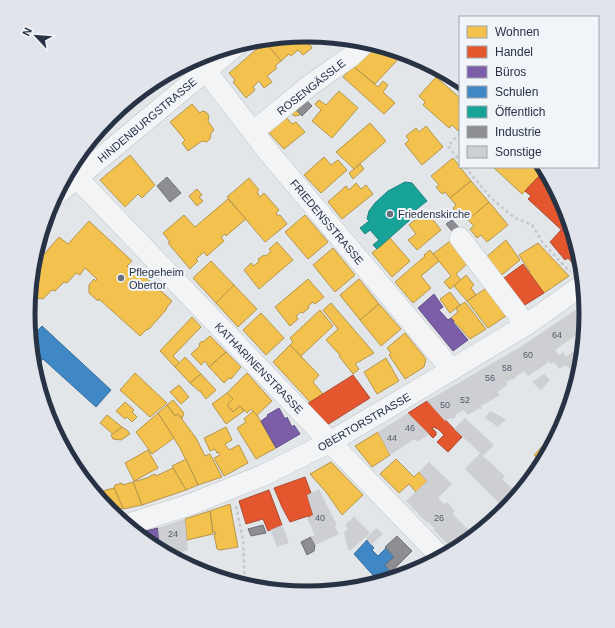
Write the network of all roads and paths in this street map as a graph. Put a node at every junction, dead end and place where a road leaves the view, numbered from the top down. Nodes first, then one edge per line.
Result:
1 (361, 47) edge
2 (226, 54) edge
3 (206, 71) junction
4 (253, 132) junction
5 (459, 134) edge
6 (459, 160) edge
7 (466, 168) edge
8 (77, 178) junction
9 (67, 186) edge
10 (460, 238) dead end
11 (578, 278) edge
12 (578, 282) edge
13 (526, 325) junction
14 (452, 370) junction
15 (330, 442) junction
16 (232, 488) junction
17 (132, 522) edge
18 (437, 553) edge
19 (243, 578) edge

1 - 4 street, ROSENGÄSSLE
2 - 3 street, HINDENBURGSTRASSE
3 - 4 street, FRIEDENSSTRASSE
3 - 8 street, HINDENBURGSTRASSE
4 - 14 street, FRIEDENSSTRASSE
5 - 6 path
7 - 11 path
8 - 9 street, HINDENBURGSTRASSE
8 - 15 street, KATHARINENSTRASSE
10 - 13 street
12 - 13 street, OBERTORSTRASSE
13 - 14 street, OBERTORSTRASSE
14 - 15 street, OBERTORSTRASSE
15 - 16 street, OBERTORSTRASSE
15 - 18 street, KATHARINENSTRASSE
16 - 17 street, OBERTORSTRASSE
16 - 19 path

